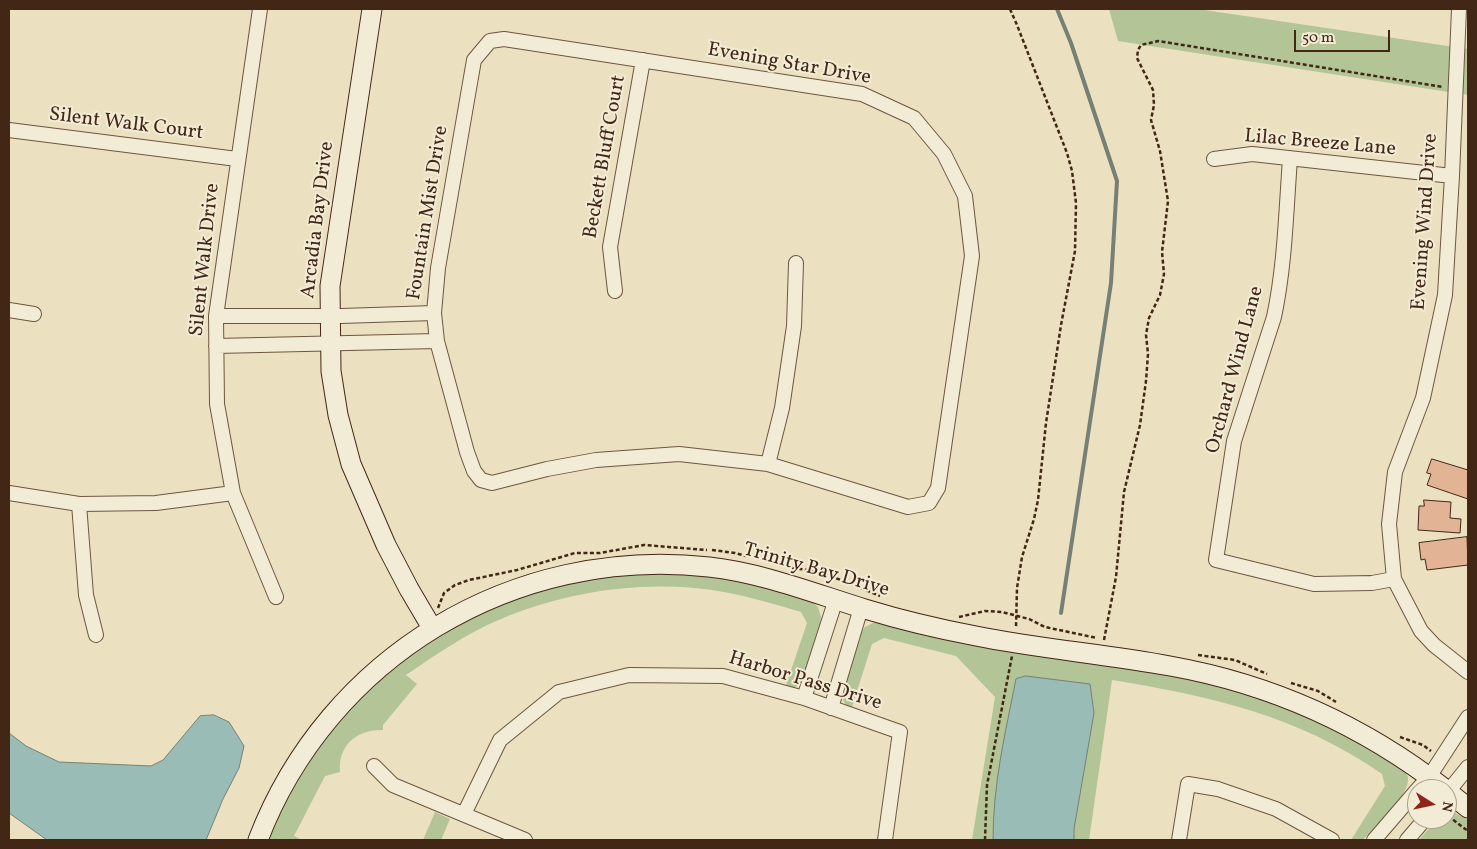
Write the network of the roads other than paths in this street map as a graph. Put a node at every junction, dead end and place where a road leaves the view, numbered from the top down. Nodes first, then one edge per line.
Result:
1 (260, 9) edge
2 (372, 9) edge
3 (1459, 9) edge
4 (490, 41) joint
5 (643, 60) junction
6 (9, 130) edge
7 (237, 159) junction
8 (1214, 159) dead end
9 (1290, 159) junction
10 (1452, 176) junction
11 (796, 263) dead end
12 (615, 291) dead end
13 (9, 310) edge
14 (434, 313) junction
15 (34, 314) dead end
16 (216, 316) junction
17 (330, 316) junction
18 (437, 340) junction
19 (330, 344) junction
20 (216, 346) junction
21 (768, 464) junction
22 (9, 493) edge
23 (233, 493) junction
24 (78, 504) junction
25 (1394, 579) junction
26 (276, 597) dead end
27 (836, 599) junction
28 (861, 608) junction
29 (432, 628) junction
30 (96, 635) dead end
31 (1468, 672) edge
32 (804, 698) junction
33 (831, 708) junction
34 (1468, 717) edge
35 (374, 766) dead end
36 (1468, 766) edge
37 (1417, 779) edge
38 (1425, 779) edge
39 (1457, 779) edge
40 (1457, 799) edge
41 (1407, 801) edge
42 (1468, 808) edge
43 (464, 814) junction
44 (1416, 829) edge
45 (258, 840) edge
46 (524, 840) edge
47 (885, 840) edge
48 (1179, 840) edge
49 (1332, 840) edge
50 (1374, 840) edge
51 (1407, 840) edge

1 - 7 street, Silent Walk Drive
2 - 17 street, Arcadia Bay Drive
3 - 10 street, Evening Wind Drive
4 - 5 street, Evening Star Drive
4 - 14 street, Fountain Mist Drive
5 - 12 street, Beckett Bluff Court
5 - 21 street, Evening Star Drive
6 - 7 street, Silent Walk Court
7 - 16 street, Silent Walk Drive
8 - 9 street, Lilac Breeze Lane
9 - 10 street, Lilac Breeze Lane
9 - 25 street, Orchard Wind Lane
10 - 25 street, Evening Wind Drive
11 - 21 street
13 - 15 street
14 - 17 street
14 - 18 street, Fountain Mist Drive
16 - 17 street
16 - 20 street, Silent Walk Drive
17 - 19 street, Arcadia Bay Drive
18 - 19 street
18 - 21 street, Fountain Mist Drive
19 - 20 street
19 - 29 street, Arcadia Bay Drive
20 - 23 street, Silent Walk Drive
22 - 24 street
23 - 24 street
23 - 26 street, Silent Walk Drive
24 - 30 street
25 - 31 street, Evening Wind Drive
27 - 28 street, Trinity Bay Drive
27 - 29 street, Trinity Bay Drive
27 - 32 street
28 - 33 street
28 - 37 street, Trinity Bay Drive
29 - 45 street, Trinity Bay Drive
32 - 33 street, Harbor Pass Drive
32 - 43 street, Harbor Pass Drive
33 - 47 street, Harbor Pass Drive
34 - 38 street
35 - 43 street
36 - 39 street
40 - 42 street, Trinity Bay Drive
41 - 50 street
43 - 46 street
44 - 51 street
48 - 49 street

